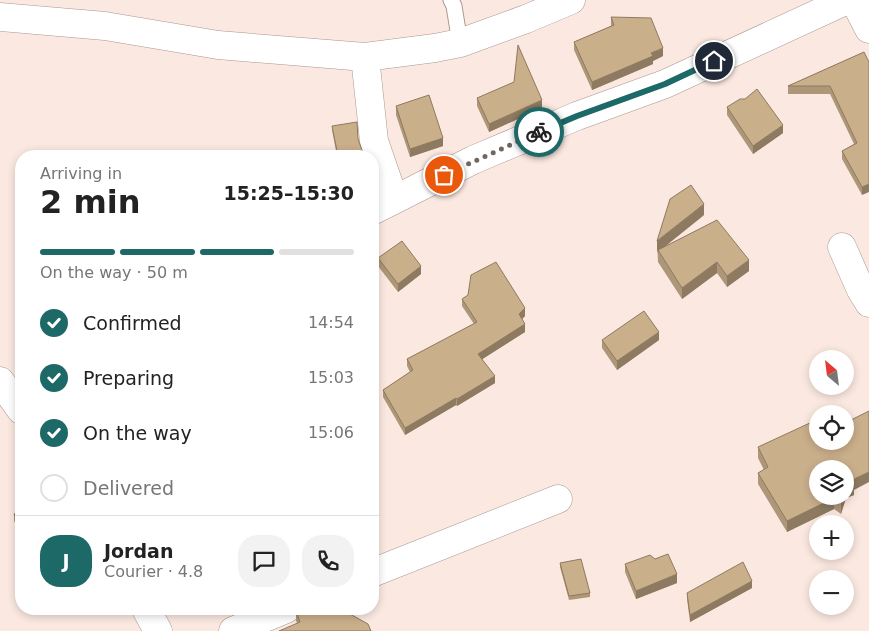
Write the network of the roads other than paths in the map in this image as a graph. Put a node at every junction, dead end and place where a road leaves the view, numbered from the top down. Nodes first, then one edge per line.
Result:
1 (451, 0) edge
2 (571, 0) edge
3 (846, 0) edge
4 (854, 0) edge
5 (0, 17) edge
6 (869, 29) edge
7 (460, 43) junction
8 (365, 57) junction
9 (375, 150) edge
10 (379, 177) edge
11 (383, 205) edge
12 (842, 246) dead end
13 (869, 303) edge
14 (6, 380) edge
15 (15, 398) edge
16 (558, 498) dead end
17 (379, 569) edge
18 (149, 615) edge
19 (272, 615) edge
20 (158, 631) edge
21 (233, 631) edge

1 - 7 lane
2 - 7 street
3 - 11 street
4 - 6 street
5 - 8 street
7 - 8 street
8 - 9 street
10 - 11 street
12 - 13 street
14 - 15 street
16 - 17 street
18 - 20 street
19 - 21 street

